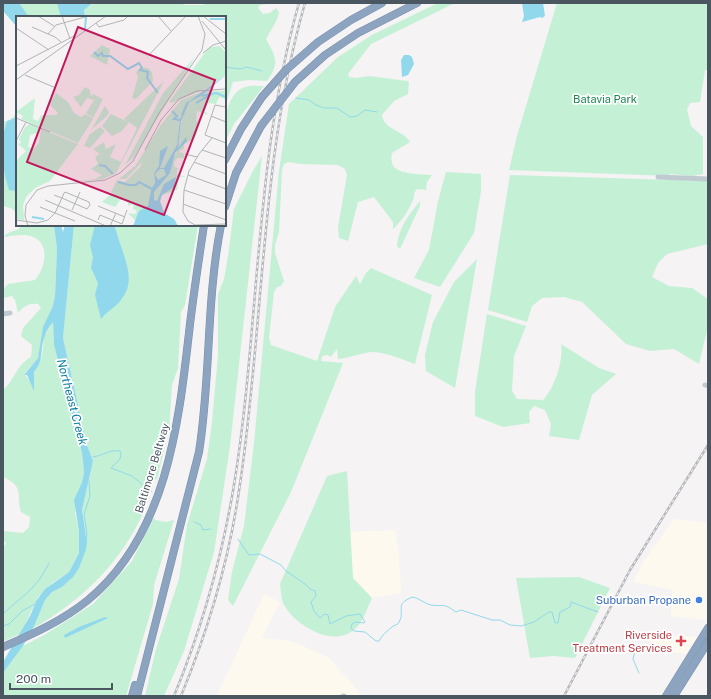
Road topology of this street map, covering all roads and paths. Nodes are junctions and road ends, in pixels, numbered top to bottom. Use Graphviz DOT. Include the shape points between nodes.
graph roads {
  1 [pos="382,3"];
  2 [pos="417,3"];
  3 [pos="226,158"];
  4 [pos="658,177"];
  5 [pos="708,179"];
  6 [pos="226,204"];
  7 [pos="204,226"];
  8 [pos="221,226"];
  9 [pos="10,313"];
  10 [pos="3,314"];
  11 [pos="173,554"];
  12 [pos="708,628"];
  13 [pos="708,642"];
  14 [pos="3,647"];
  15 [pos="132,696"];
  16 [pos="137,696"];
  17 [pos="666,696"];
  18 [pos="674,696"];
  1 -- 3 [label="highway, bridge" via="318,42 286,70 262,97"];
  2 -- 6 [label="highway, bridge" via="358,33 325,55 295,82 261,126 236,173"];
  4 -- 5 [label="street"];
  7 -- 14 [label="highway, Baltimore Beltway" via="179,412 152,510 132,551 105,584 71,613"];
  8 -- 11 [label="highway" via="214,280 203,432 193,483"];
  9 -- 10 [label="street"];
  11 -- 15 [label="highway"];
  11 -- 16 [label="highway"];
  12 -- 17 [label="highway"];
  13 -- 18 [label="highway"];
}
